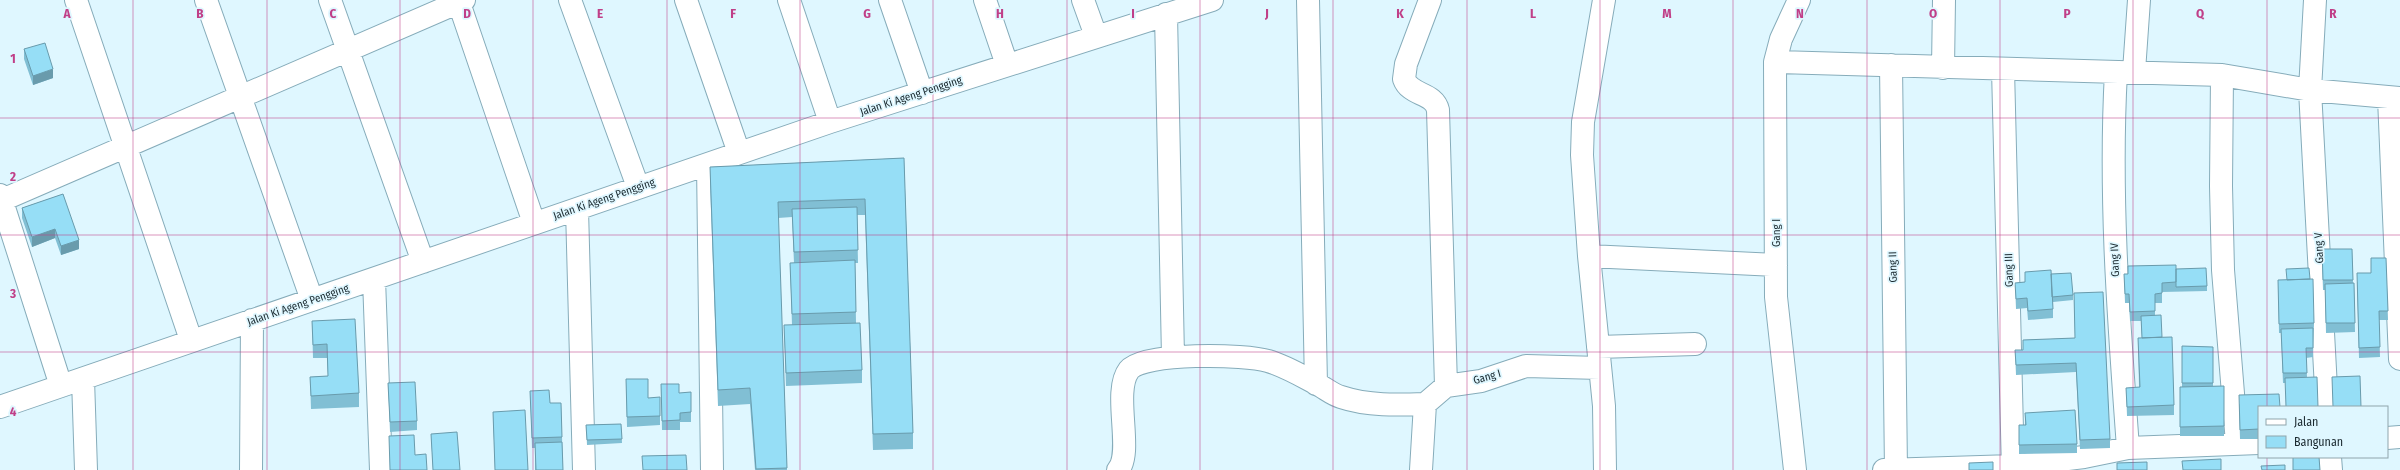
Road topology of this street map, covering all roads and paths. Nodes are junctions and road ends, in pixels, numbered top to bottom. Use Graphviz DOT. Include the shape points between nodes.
graph roads {
  1 [pos="76,0"];
  2 [pos="206,0"];
  3 [pos="330,0"];
  4 [pos="570,0"];
  5 [pos="686,0"];
  6 [pos="789,0"];
  7 [pos="890,0"];
  8 [pos="985,0"];
  9 [pos="1083,0"];
  10 [pos="1212,0"];
  11 [pos="1308,0"];
  12 [pos="1430,0"];
  13 [pos="1604,0"];
  14 [pos="1799,0"];
  15 [pos="1944,0"];
  16 [pos="2139,0"];
  17 [pos="2315,0"];
  18 [pos="461,1"];
  19 [pos="1166,14"];
  20 [pos="1096,36"];
  21 [pos="348,51"];
  22 [pos="1775,62"];
  23 [pos="1007,65"];
  24 [pos="1891,65"];
  25 [pos="1943,68"];
  26 [pos="2003,69"];
  27 [pos="2125,71"];
  28 [pos="2222,75"];
  29 [pos="2310,90"];
  30 [pos="922,92"];
  31 [pos="240,97"];
  32 [pos="2395,98"];
  33 [pos="830,122"];
  34 [pos="125,147"];
  35 [pos="739,153"];
  36 [pos="708,164"];
  37 [pos="638,187"];
  38 [pos="1,199"];
  39 [pos="577,209"];
  40 [pos="534,223"];
  41 [pos="1588,256"];
  42 [pos="423,262"];
  43 [pos="1776,265"];
  44 [pos="374,279"];
  45 [pos="312,300"];
  46 [pos="252,320"];
  47 [pos="191,340"];
  48 [pos="1695,344"];
  49 [pos="1173,357"];
  50 [pos="1599,358"];
  51 [pos="2400,359"];
  52 [pos="83,379"];
  53 [pos="1316,384"];
  54 [pos="61,386"];
  55 [pos="1446,386"];
  56 [pos="1425,404"];
  57 [pos="2327,406"];
  58 [pos="0,407"];
  59 [pos="2400,437"];
  60 [pos="2388,438"];
  61 [pos="2258,443"];
  62 [pos="2237,444"];
  63 [pos="2128,448"];
  64 [pos="2330,458"];
  65 [pos="2084,463"];
  66 [pos="2013,468"];
  67 [pos="86,470"];
  68 [pos="251,470"];
  69 [pos="381,470"];
  70 [pos="584,470"];
  71 [pos="712,470"];
  72 [pos="1118,470"];
  73 [pos="1421,470"];
  74 [pos="1605,470"];
  75 [pos="1795,470"];
  76 [pos="1884,470"];
  77 [pos="1896,470"];
  78 [pos="2330,470"];
  1 -- 34 [label="street"];
  2 -- 31 [label="street"];
  3 -- 21 [label="street"];
  4 -- 37 [label="street"];
  5 -- 35 [label="street"];
  6 -- 33 [label="street"];
  7 -- 30 [label="street"];
  8 -- 23 [label="street"];
  9 -- 20 [label="street"];
  10 -- 19 [label="street, Jalan Ki Ageng Pengging"];
  11 -- 53 [label="street"];
  12 -- 55 [label="street" via="1406,64 1404,79 1410,89 1432,98 1437,103 1438,110"];
  13 -- 41 [label="street" via="1583,122 1582,154"];
  14 -- 22 [label="street, Gang I" via="1781,39"];
  15 -- 25 [label="street"];
  16 -- 27 [label="street, Gang IV"];
  17 -- 29 [label="street, Gang V"];
  18 -- 21 [label="street"];
  18 -- 40 [label="street"];
  19 -- 20 [label="street, Jalan Ki Ageng Pengging"];
  19 -- 49 [label="street"];
  20 -- 23 [label="street, Jalan Ki Ageng Pengging"];
  21 -- 31 [label="street"];
  21 -- 42 [label="street"];
  22 -- 24 [label="street"];
  22 -- 43 [label="street, Gang I"];
  23 -- 30 [label="street, Jalan Ki Ageng Pengging"];
  24 -- 25 [label="street"];
  24 -- 77 [label="street, Gang II"];
  25 -- 26 [label="street"];
  26 -- 27 [label="street"];
  26 -- 66 [label="street, Gang III"];
  27 -- 28 [label="street"];
  27 -- 63 [label="street, Gang IV" via="2113,136 2114,265"];
  28 -- 29 [label="street"];
  28 -- 62 [label="street" via="2223,270"];
  29 -- 32 [label="street"];
  29 -- 57 [label="street, Gang V"];
  30 -- 33 [label="street, Jalan Ki Ageng Pengging"];
  31 -- 34 [label="street"];
  31 -- 45 [label="street"];
  32 -- 51 [label="street"];
  33 -- 35 [label="street, Jalan Ki Ageng Pengging"];
  34 -- 38 [label="street"];
  34 -- 47 [label="street"];
  35 -- 36 [label="street, Jalan Ki Ageng Pengging"];
  36 -- 37 [label="street, Jalan Ki Ageng Pengging"];
  36 -- 71 [label="street"];
  37 -- 39 [label="street, Jalan Ki Ageng Pengging"];
  38 -- 54 [label="street"];
  39 -- 40 [label="street, Jalan Ki Ageng Pengging"];
  39 -- 70 [label="street"];
  40 -- 42 [label="street, Jalan Ki Ageng Pengging"];
  41 -- 43 [label="street"];
  41 -- 50 [label="street"];
  42 -- 44 [label="street, Jalan Ki Ageng Pengging"];
  43 -- 75 [label="street, Gang I" via="1781,355 1791,419"];
  44 -- 45 [label="street, Jalan Ki Ageng Pengging"];
  44 -- 69 [label="street"];
  45 -- 46 [label="street, Jalan Ki Ageng Pengging"];
  46 -- 47 [label="street, Jalan Ki Ageng Pengging"];
  46 -- 68 [label="street"];
  47 -- 52 [label="street, Jalan Ki Ageng Pengging"];
  48 -- 50 [label="street, Gang I"];
  49 -- 53 [label="street" via="1219,356 1267,360"];
  49 -- 72 [label="street" via="1141,361 1128,371 1123,390 1123,459"];
  50 -- 55 [label="street, Gang I" via="1526,366 1481,380"];
  50 -- 74 [label="street" via="1604,406"];
  52 -- 54 [label="street, Jalan Ki Ageng Pengging"];
  52 -- 67 [label="street"];
  53 -- 56 [label="street" via="1340,397 1363,402 1387,405"];
  54 -- 58 [label="street, Jalan Ki Ageng Pengging"];
  55 -- 56 [label="street"];
  56 -- 73 [label="street"];
  59 -- 60 [label="street"];
  61 -- 62 [label="street"];
  62 -- 63 [label="street"];
  63 -- 65 [label="street"];
  64 -- 78 [label="street"];
  65 -- 66 [label="street"];
  66 -- 77 [label="street"];
  76 -- 77 [label="street"];
}
